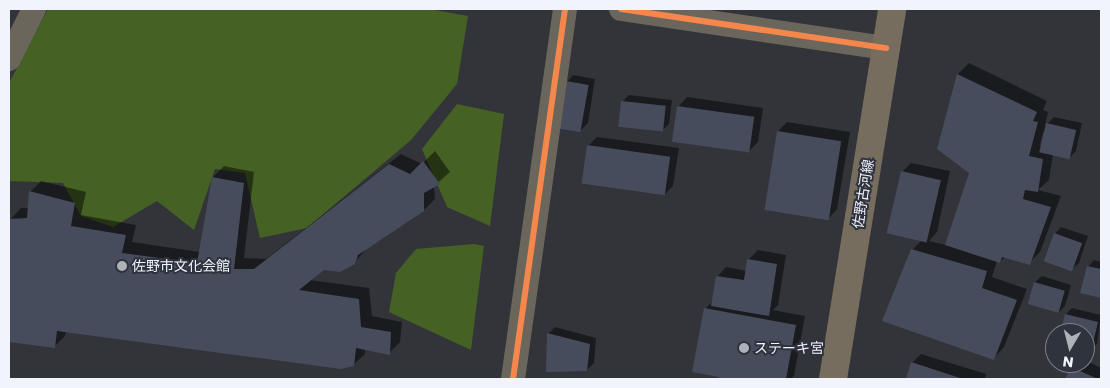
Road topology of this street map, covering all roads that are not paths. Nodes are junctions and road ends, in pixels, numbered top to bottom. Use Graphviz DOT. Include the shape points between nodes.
graph roads {
  1 [pos="34,9"];
  2 [pos="566,9"];
  3 [pos="622,9"];
  4 [pos="892,9"];
  5 [pos="886,48"];
  6 [pos="9,60"];
  7 [pos="513,379"];
  8 [pos="833,379"];
  1 -- 6 [label="street"];
  2 -- 7 [label="street"];
  3 -- 5 [label="street"];
  4 -- 5 [label="main road, 佐野古河線"];
  5 -- 8 [label="main road, 佐野古河線"];
}
